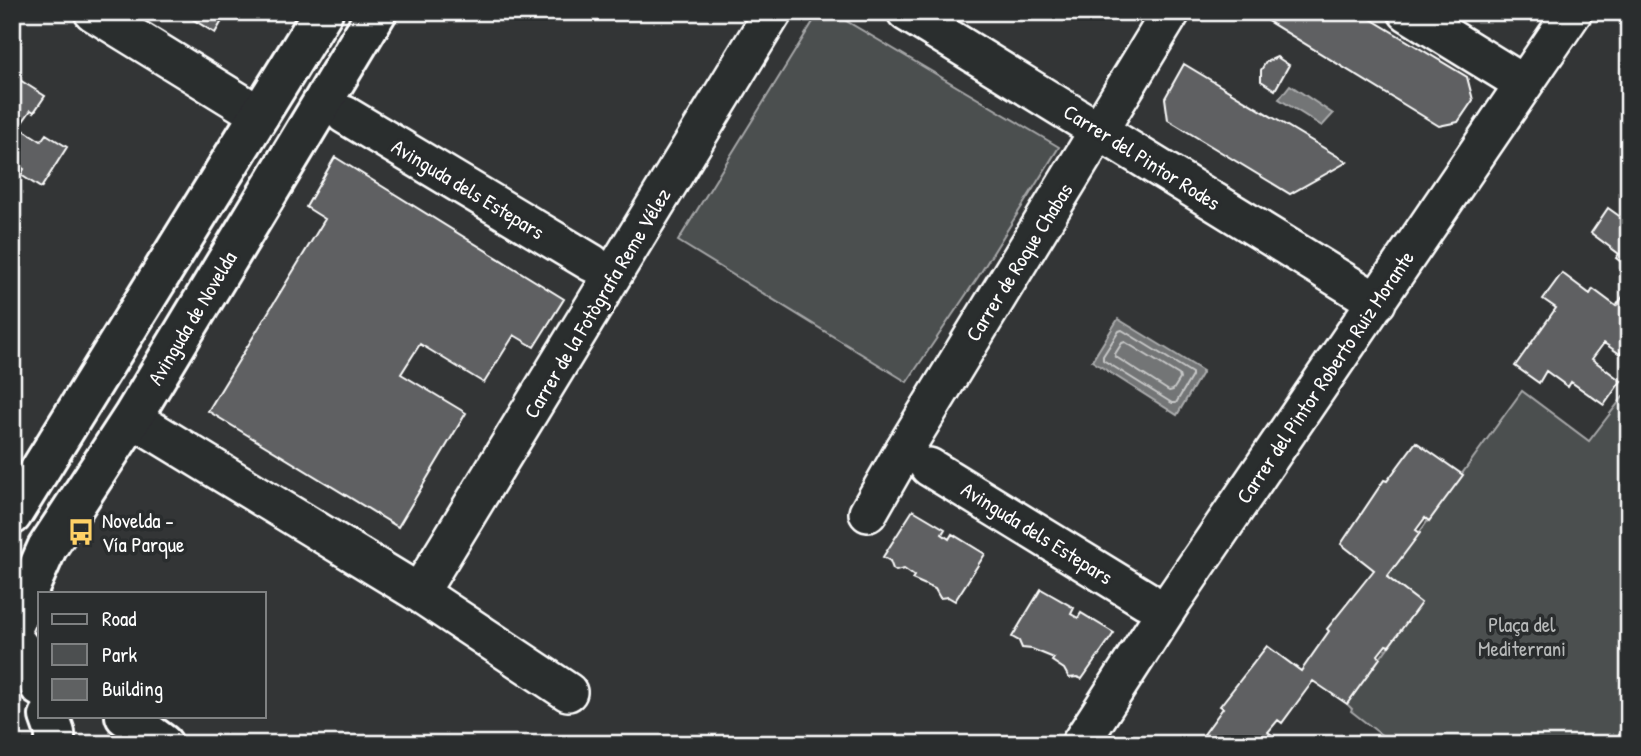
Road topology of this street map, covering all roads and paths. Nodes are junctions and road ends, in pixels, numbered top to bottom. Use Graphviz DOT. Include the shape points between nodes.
graph roads {
  1 [pos="93,12"];
  2 [pos="323,12"];
  3 [pos="377,12"];
  4 [pos="774,12"];
  5 [pos="906,12"];
  6 [pos="1171,12"];
  7 [pos="1407,12"];
  8 [pos="1573,12"];
  9 [pos="1524,83"];
  10 [pos="260,115"];
  11 [pos="345,115"];
  12 [pos="1099,129"];
  13 [pos="592,263"];
  14 [pos="1377,302"];
  15 [pos="132,418"];
  16 [pos="929,467"];
  17 [pos="868,513"];
  18 [pos="12,515"];
  19 [pos="419,593"];
  20 [pos="1146,600"];
  21 [pos="12,627"];
  22 [pos="568,692"];
  23 [pos="51,718"];
  24 [pos="128,718"];
  25 [pos="54,744"];
  26 [pos="163,744"];
  27 [pos="1080,744"];
  1 -- 10 [label="street"];
  2 -- 10 [label="main road"];
  3 -- 15 [label="main road, Avinguda de Novelda"];
  4 -- 19 [label="street, Carrer de la Fotògrafa Reme Vélez"];
  5 -- 12 [label="street, Carrer del Pintor Rodes"];
  6 -- 12 [label="street, Carrer de Roque Chabas"];
  7 -- 9 [label="street"];
  8 -- 9 [label="street, Carrer del Pintor Roberto Ruiz Morante"];
  9 -- 14 [label="street, Carrer del Pintor Roberto Ruiz Morante"];
  10 -- 18 [label="main road"];
  11 -- 13 [label="street, Avinguda dels Estepars"];
  12 -- 14 [label="street, Carrer del Pintor Rodes"];
  12 -- 17 [label="street, Carrer de Roque Chabas"];
  14 -- 27 [label="street, Carrer del Pintor Roberto Ruiz Morante"];
  15 -- 19 [label="street"];
  15 -- 21 [label="main road, Avinguda de Novelda" via="47,548"];
  16 -- 20 [label="street, Avinguda dels Estepars"];
  19 -- 22 [label="street"];
  23 -- 25 [label="main road"];
  24 -- 26 [label="main road"];
}
